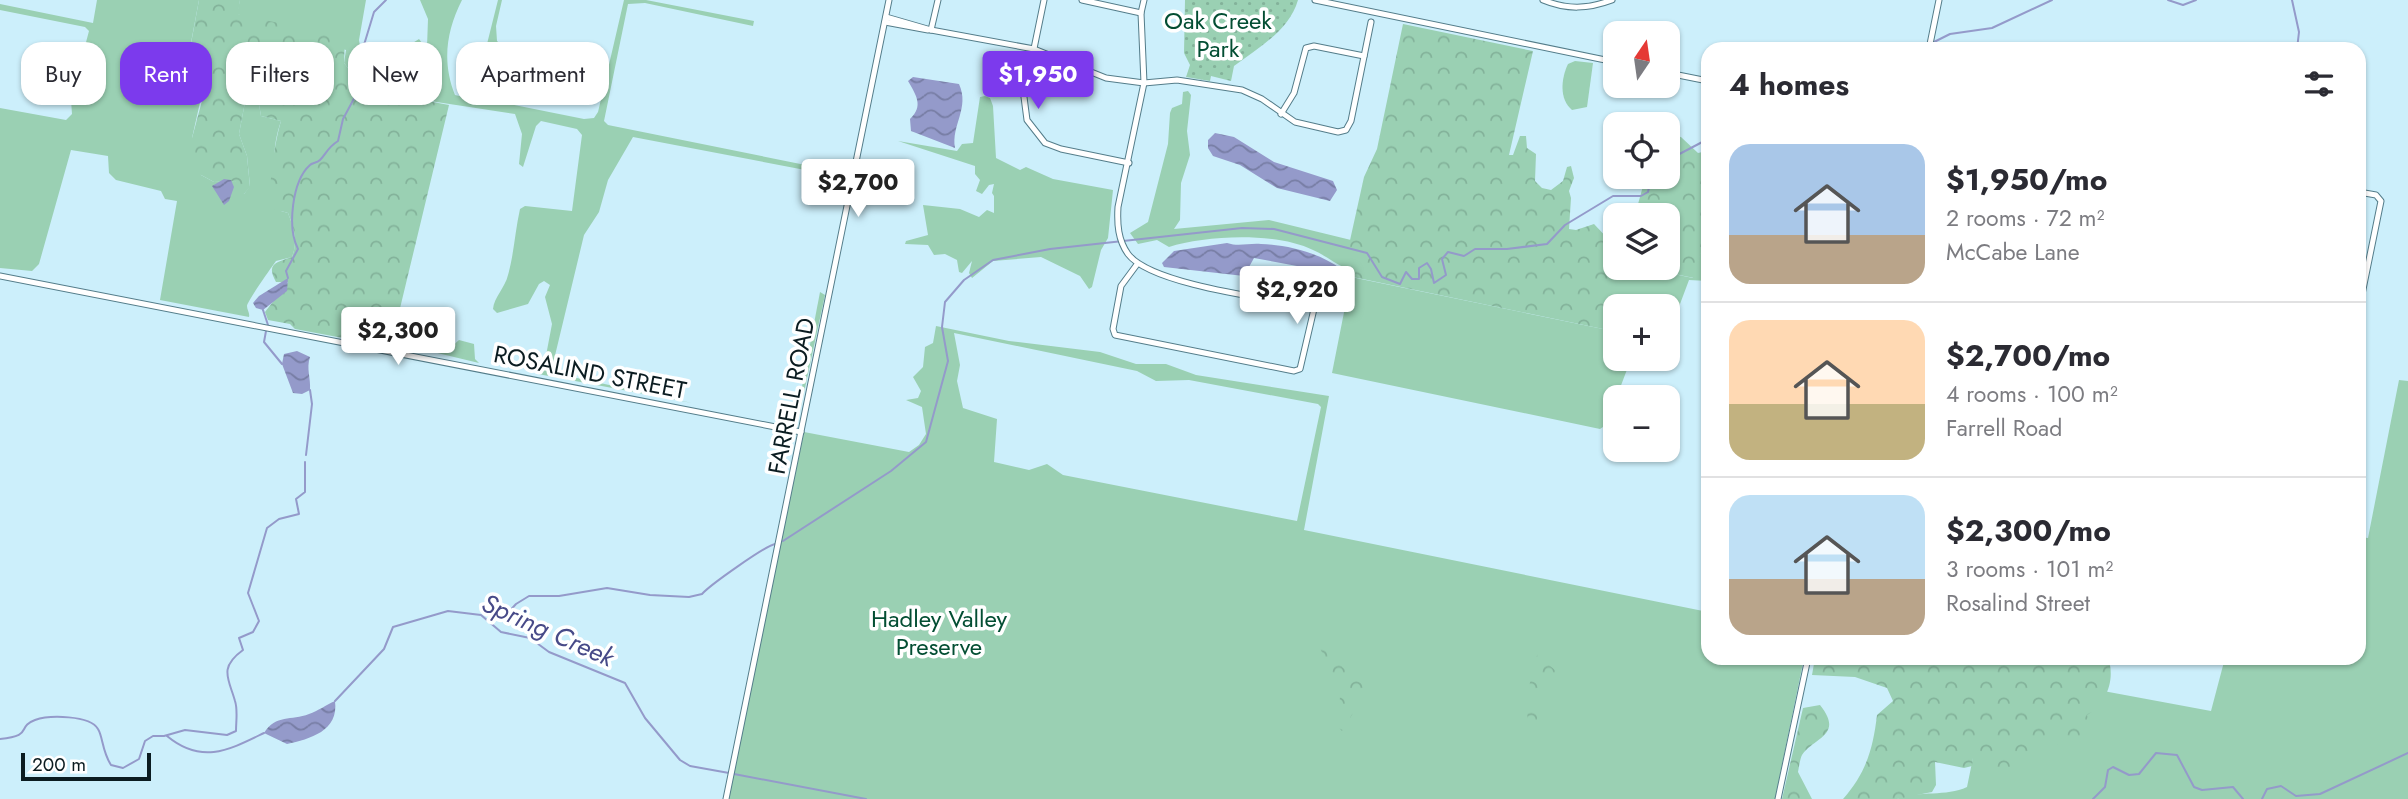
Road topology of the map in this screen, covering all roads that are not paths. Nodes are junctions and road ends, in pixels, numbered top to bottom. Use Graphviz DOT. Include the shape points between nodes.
graph roads {
  1 [pos="889,0"];
  2 [pos="937,0"];
  3 [pos="1044,0"];
  4 [pos="1082,0"];
  5 [pos="1144,0"];
  6 [pos="1315,0"];
  7 [pos="1543,0"];
  8 [pos="1612,0"];
  9 [pos="1939,0"];
  10 [pos="1365,10"];
  11 [pos="1141,13"];
  12 [pos="1381,13"];
  13 [pos="885,20"];
  14 [pos="1371,22"];
  15 [pos="931,30"];
  16 [pos="1930,42"];
  17 [pos="1034,49"];
  18 [pos="1364,56"];
  19 [pos="1603,59"];
  20 [pos="1680,75"];
  21 [pos="1701,80"];
  22 [pos="1144,83"];
  23 [pos="1281,114"];
  24 [pos="1129,163"];
  25 [pos="2366,193"];
  26 [pos="1138,263"];
  27 [pos="2366,264"];
  28 [pos="0,276"];
  29 [pos="801,432"];
  30 [pos="1807,665"];
  31 [pos="726,799"];
  32 [pos="1778,799"];
  1 -- 13 [label="street, FARRELL ROAD"];
  2 -- 15 [label="street"];
  3 -- 17 [label="street"];
  4 -- 11 [label="street"];
  5 -- 11 [label="street"];
  6 -- 10 [label="street"];
  7 -- 8 [label="street" via="1572,8"];
  9 -- 16 [label="street"];
  10 -- 12 [label="street"];
  10 -- 14 [label="street"];
  11 -- 22 [label="street"];
  12 -- 14 [label="street"];
  12 -- 19 [label="street"];
  13 -- 15 [label="street"];
  13 -- 29 [label="street, FARRELL ROAD"];
  14 -- 18 [label="street"];
  15 -- 17 [label="street"];
  17 -- 22 [label="street" via="1089,73"];
  17 -- 24 [label="street" via="1024,110 1033,132 1061,149"];
  18 -- 23 [label="street" via="1306,48 1294,93"];
  18 -- 23 [label="street" via="1346,130 1303,124"];
  20 -- 21 [label="street"];
  22 -- 23 [label="street" via="1177,80 1242,90"];
  22 -- 24 [label="street"];
  24 -- 26 [label="street" via="1118,208 1122,241"];
  25 -- 27 [label="street" via="2380,198"];
  26 -- 26 [label="street" via="1160,276 1314,309 1300,369 1115,335 1119,291"];
  28 -- 29 [label="street, ROSALIND STREET"];
  29 -- 31 [label="street, FARRELL ROAD"];
  30 -- 32 [label="street"];
}
